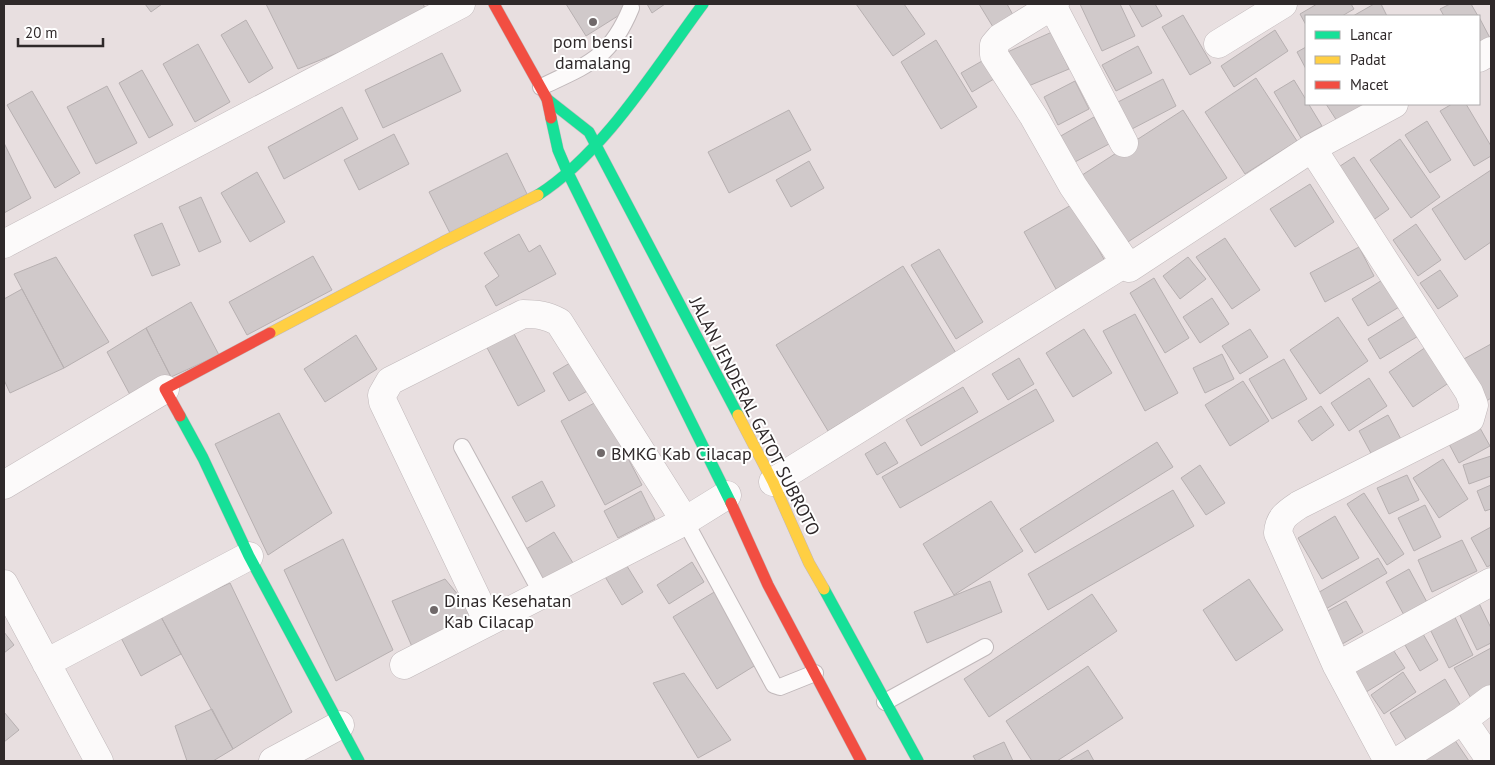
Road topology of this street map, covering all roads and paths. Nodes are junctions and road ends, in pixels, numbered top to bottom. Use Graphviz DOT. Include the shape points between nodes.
graph roads {
  1 [pos="461,4"];
  2 [pos="494,4"];
  3 [pos="703,4"];
  4 [pos="1283,4"];
  5 [pos="1053,5"];
  6 [pos="630,8"];
  7 [pos="1218,44"];
  8 [pos="1491,51"];
  9 [pos="1480,57"];
  10 [pos="544,93"];
  11 [pos="1392,105"];
  12 [pos="1124,143"];
  13 [pos="597,146"];
  14 [pos="1312,148"];
  15 [pos="567,171"];
  16 [pos="4,244"];
  17 [pos="1125,263"];
  18 [pos="165,389"];
  19 [pos="462,447"];
  20 [pos="773,482"];
  21 [pos="4,485"];
  22 [pos="727,496"];
  23 [pos="685,521"];
  24 [pos="249,556"];
  25 [pos="1491,582"];
  26 [pos="4,584"];
  27 [pos="542,594"];
  28 [pos="488,622"];
  29 [pos="985,647"];
  30 [pos="46,663"];
  31 [pos="404,665"];
  32 [pos="1336,666"];
  33 [pos="815,673"];
  34 [pos="1491,699"];
  35 [pos="885,702"];
  36 [pos="1462,720"];
  37 [pos="340,725"];
  38 [pos="100,761"];
  39 [pos="273,761"];
  40 [pos="359,761"];
  41 [pos="861,761"];
  42 [pos="918,761"];
  43 [pos="1388,761"];
  44 [pos="1398,761"];
  45 [pos="1491,761"];
  1 -- 16 [label="street"];
  2 -- 10 [label="main road, JALAN JENDERAL GATOT SUBROTO"];
  3 -- 13 [label="main road"];
  4 -- 7 [label="street"];
  5 -- 12 [label="street"];
  5 -- 17 [label="street" via="1000,38 994,46 994,55 1073,186"];
  6 -- 10 [label="lane" via="616,40 592,62"];
  8 -- 9 [label="street"];
  10 -- 13 [label="main road, JALAN JENDERAL GATOT SUBROTO" via="589,132"];
  10 -- 15 [label="main road, JALAN JENDERAL GATOT SUBROTO" via="558,150"];
  11 -- 14 [label="street"];
  13 -- 15 [label="main road"];
  13 -- 20 [label="main road, JALAN JENDERAL GATOT SUBROTO"];
  14 -- 17 [label="street" via="1132,267"];
  14 -- 32 [label="street" via="1470,392 1474,405 1470,419 1299,505 1285,514 1278,524 1278,533"];
  15 -- 18 [label="main road" via="552,186 527,202 443,242"];
  15 -- 22 [label="main road, JALAN JENDERAL GATOT SUBROTO"];
  17 -- 20 [label="street"];
  18 -- 21 [label="street"];
  18 -- 24 [label="main road" via="203,458"];
  19 -- 27 [label="lane"];
  20 -- 35 [label="main road, JALAN JENDERAL GATOT SUBROTO" via="809,563"];
  22 -- 23 [label="street"];
  22 -- 33 [label="main road, JALAN JENDERAL GATOT SUBROTO" via="768,585"];
  23 -- 27 [label="street"];
  23 -- 28 [label="street" via="559,322 550,317 523,314 390,381 382,395 383,402"];
  23 -- 33 [label="lane" via="774,685 780,687"];
  24 -- 30 [label="street"];
  24 -- 37 [label="main road"];
  25 -- 32 [label="street"];
  26 -- 30 [label="street"];
  27 -- 28 [label="street"];
  28 -- 31 [label="street"];
  29 -- 35 [label="lane"];
  30 -- 38 [label="street"];
  32 -- 43 [label="street"];
  33 -- 41 [label="main road, JALAN JENDERAL GATOT SUBROTO"];
  34 -- 36 [label="street"];
  35 -- 42 [label="main road, JALAN JENDERAL GATOT SUBROTO"];
  36 -- 44 [label="street"];
  36 -- 45 [label="street"];
  37 -- 39 [label="street"];
  37 -- 40 [label="main road"];
}
